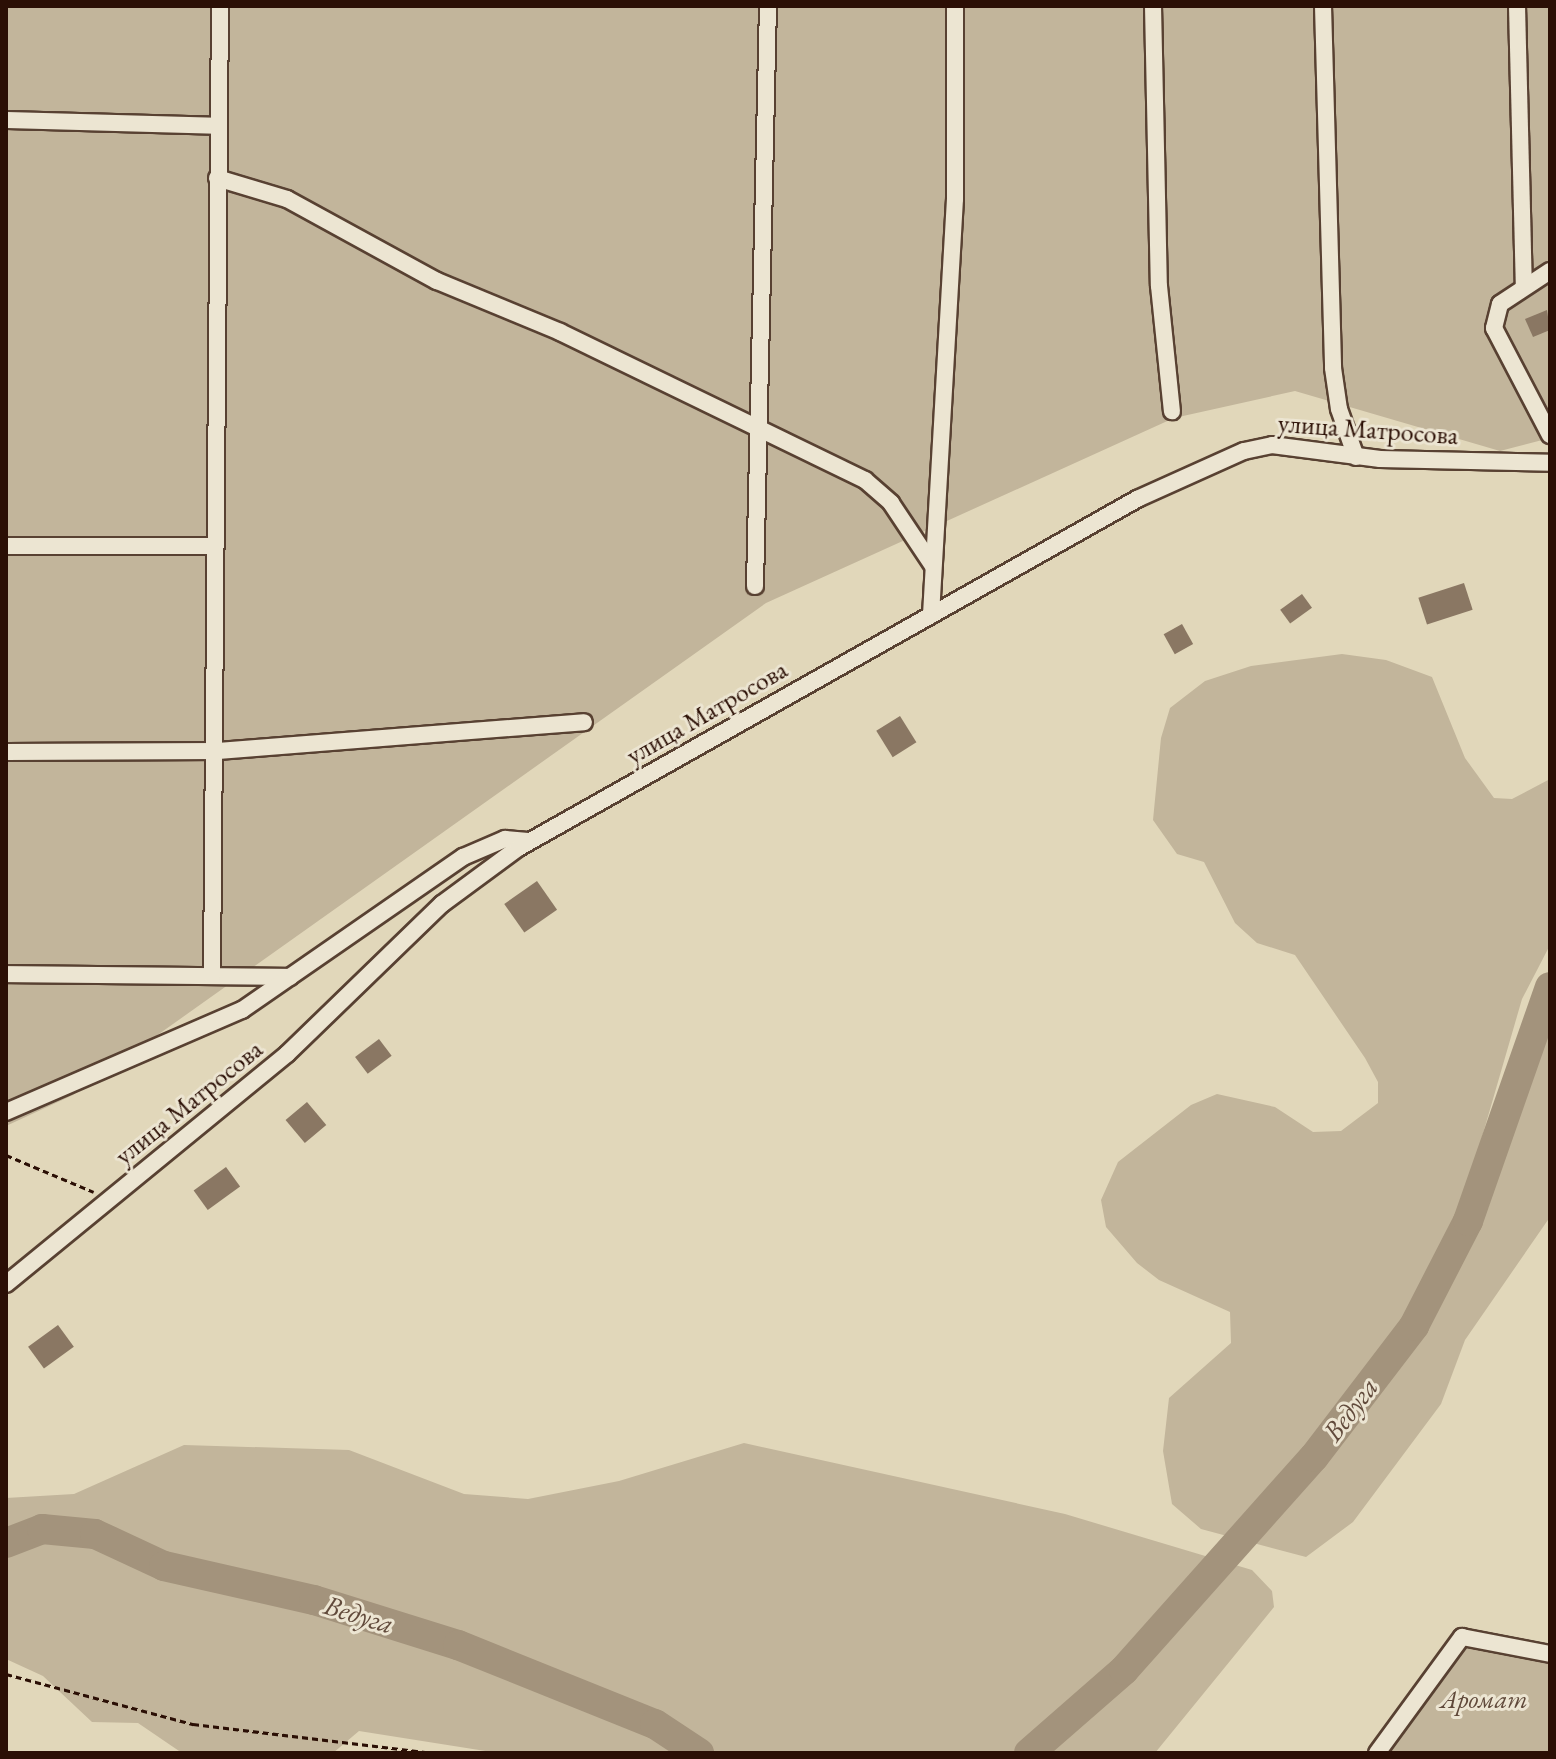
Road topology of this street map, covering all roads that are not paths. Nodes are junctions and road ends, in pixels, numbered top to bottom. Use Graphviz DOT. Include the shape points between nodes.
graph roads {
  1 [pos="220,6"];
  2 [pos="768,6"];
  3 [pos="955,6"];
  4 [pos="1153,6"];
  5 [pos="1323,6"];
  6 [pos="1517,6"];
  7 [pos="6,120"];
  8 [pos="217,126"];
  9 [pos="217,178"];
  10 [pos="1550,271"];
  11 [pos="1524,286"];
  12 [pos="1172,411"];
  13 [pos="758,430"];
  14 [pos="1550,435"];
  15 [pos="1356,457"];
  16 [pos="1550,463"];
  17 [pos="6,546"];
  18 [pos="214,546"];
  19 [pos="933,566"];
  20 [pos="755,586"];
  21 [pos="931,615"];
  22 [pos="584,722"];
  23 [pos="212,751"];
  24 [pos="6,752"];
  25 [pos="528,841"];
  26 [pos="6,974"];
  27 [pos="212,976"];
  28 [pos="290,977"];
  29 [pos="6,1112"];
  30 [pos="6,1284"];
  31 [pos="1550,1654"];
  32 [pos="1377,1753"];
  1 -- 8 [label="street"];
  2 -- 13 [label="street"];
  3 -- 19 [label="street" via="955,199"];
  4 -- 12 [label="street" via="1159,286"];
  5 -- 15 [label="street" via="1333,368 1339,409"];
  6 -- 11 [label="street"];
  7 -- 8 [label="street"];
  8 -- 9 [label="street"];
  9 -- 13 [label="street" via="287,199 437,281 560,332"];
  9 -- 18 [label="street"];
  10 -- 11 [label="street"];
  11 -- 14 [label="street" via="1500,304 1494,328"];
  13 -- 19 [label="street" via="865,480 909,525"];
  13 -- 20 [label="street"];
  15 -- 16 [label="street, улица Матросова"];
  15 -- 21 [label="street, улица Матросова" via="1272,445 1244,451 1137,499"];
  17 -- 18 [label="street"];
  18 -- 23 [label="street"];
  19 -- 21 [label="street"];
  21 -- 25 [label="street, улица Матросова"];
  22 -- 23 [label="street"];
  23 -- 24 [label="street"];
  23 -- 27 [label="street"];
  25 -- 28 [label="street" via="505,839 463,857"];
  25 -- 30 [label="street, улица Матросова" via="442,904 287,1054"];
  26 -- 27 [label="street"];
  27 -- 28 [label="street"];
  28 -- 29 [label="street" via="242,1010"];
  31 -- 32 [label="street" via="1462,1637"];
}
